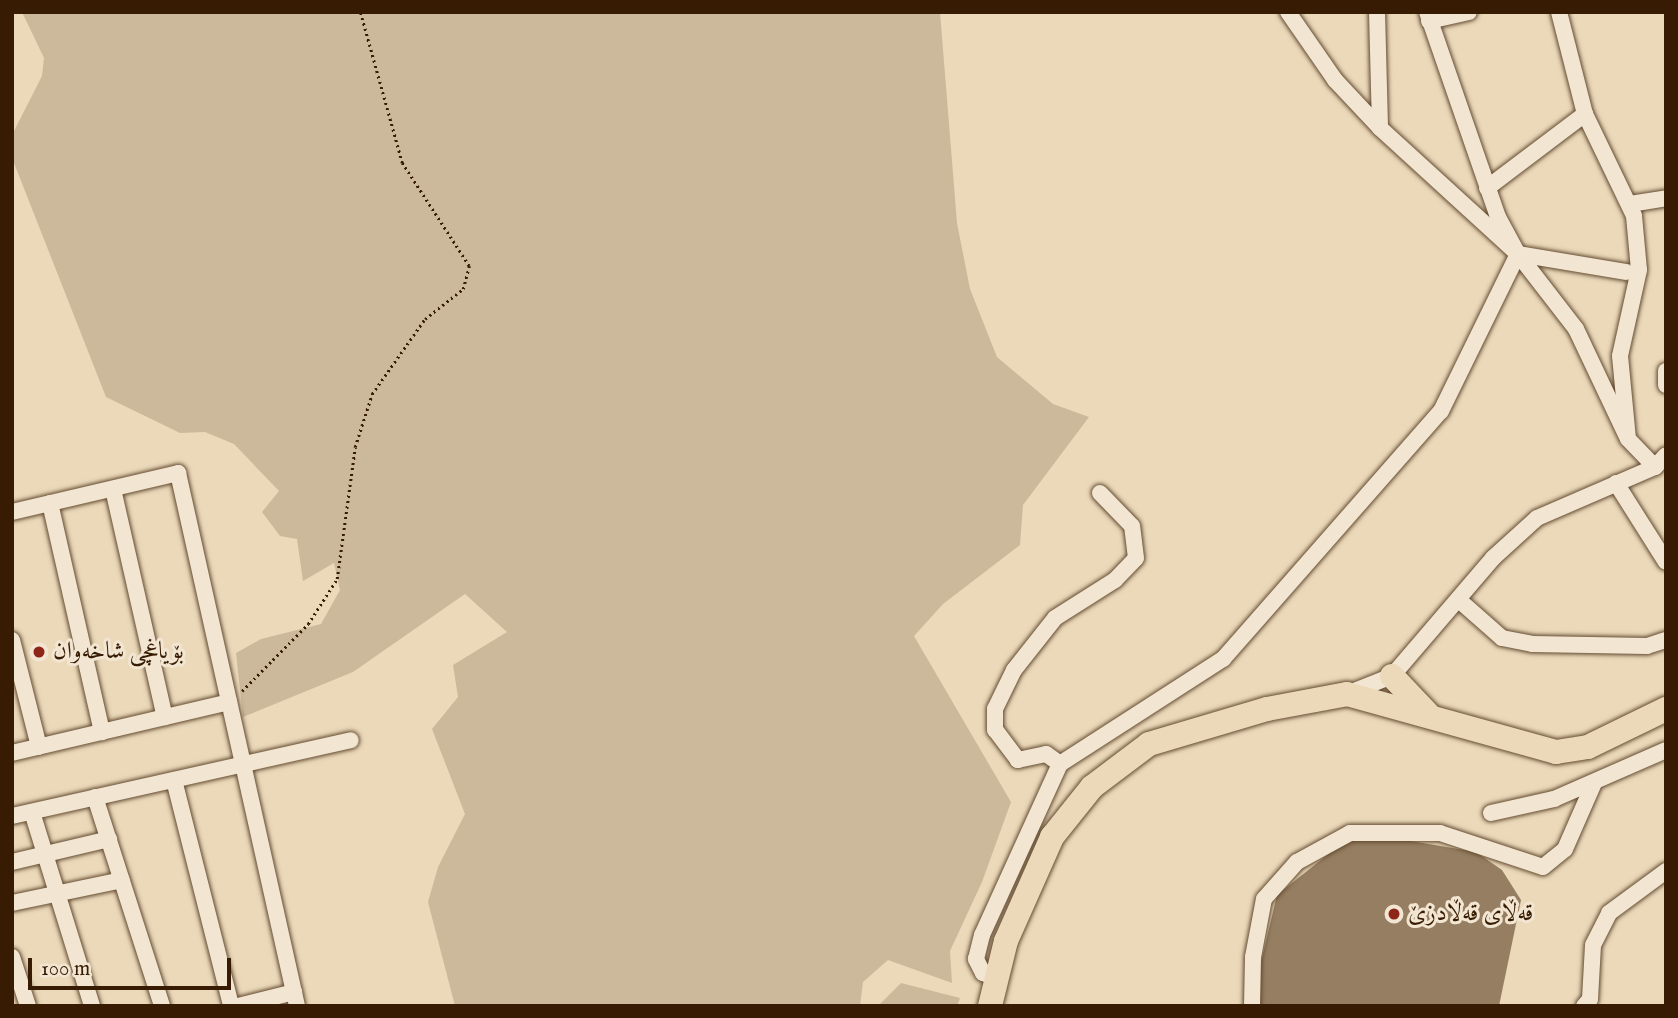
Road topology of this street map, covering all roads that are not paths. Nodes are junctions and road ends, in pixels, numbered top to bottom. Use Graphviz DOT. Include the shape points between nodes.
graph roads {
  1 [pos="1288,12"];
  2 [pos="1377,12"];
  3 [pos="1469,12"];
  4 [pos="1559,12"];
  5 [pos="1428,17"];
  6 [pos="1585,114"];
  7 [pos="1380,128"];
  8 [pos="1487,188"];
  9 [pos="1666,198"];
  10 [pos="1630,204"];
  11 [pos="1518,254"];
  12 [pos="1627,272"];
  13 [pos="1666,372"];
  14 [pos="1666,385"];
  15 [pos="1628,439"];
  16 [pos="1660,461"];
  17 [pos="1616,483"];
  18 [pos="113,489"];
  19 [pos="1100,493"];
  20 [pos="50,503"];
  21 [pos="12,512"];
  22 [pos="1666,562"];
  23 [pos="1460,601"];
  24 [pos="12,640"];
  25 [pos="1666,640"];
  26 [pos="1392,676"];
  27 [pos="1347,694"];
  28 [pos="229,702"];
  29 [pos="1666,709"];
  30 [pos="165,717"];
  31 [pos="1435,720"];
  32 [pos="102,732"];
  33 [pos="351,740"];
  34 [pos="39,747"];
  35 [pos="1666,750"];
  36 [pos="12,754"];
  37 [pos="1060,764"];
  38 [pos="242,765"];
  39 [pos="174,780"];
  40 [pos="1594,783"];
  41 [pos="95,797"];
  42 [pos="32,812"];
  43 [pos="1491,813"];
  44 [pos="12,816"];
  45 [pos="109,839"];
  46 [pos="45,854"];
  47 [pos="12,862"];
  48 [pos="1666,871"];
  49 [pos="122,880"];
  50 [pos="57,893"];
  51 [pos="12,904"];
  52 [pos="12,957"];
  53 [pos="997,978"];
  54 [pos="295,999"];
  55 [pos="28,1006"];
  56 [pos="92,1006"];
  57 [pos="162,1006"];
  58 [pos="231,1006"];
  59 [pos="238,1006"];
  60 [pos="990,1006"];
  61 [pos="1252,1006"];
  62 [pos="1584,1006"];
  1 -- 7 [label="street" via="1335,80"];
  2 -- 7 [label="street"];
  3 -- 5 [label="street"];
  4 -- 6 [label="street"];
  5 -- 8 [label="street"];
  6 -- 8 [label="street"];
  6 -- 10 [label="street"];
  7 -- 11 [label="street"];
  8 -- 11 [label="street"];
  9 -- 10 [label="street"];
  10 -- 15 [label="street" via="1639,254 1620,356"];
  11 -- 12 [label="street"];
  11 -- 15 [label="street" via="1576,329"];
  11 -- 37 [label="street" via="1441,411 1223,659"];
  13 -- 14 [label="street"];
  15 -- 16 [label="street"];
  16 -- 17 [label="street"];
  17 -- 22 [label="street"];
  17 -- 23 [label="street" via="1536,519 1493,558"];
  18 -- 20 [label="street"];
  18 -- 28 [label="street" via="178,473"];
  18 -- 30 [label="street"];
  19 -- 37 [label="street" via="1132,526 1136,558 1115,580 1055,618 1014,670 995,709 995,730 1014,755 1046,754"];
  20 -- 21 [label="street"];
  20 -- 32 [label="street"];
  23 -- 25 [label="street" via="1502,638 1532,644 1647,646"];
  23 -- 26 [label="street"];
  24 -- 34 [label="street"];
  26 -- 27 [label="street"];
  26 -- 31 [label="main road"];
  27 -- 31 [label="main road"];
  27 -- 53 [label="main road" via="1267,709 1149,744 1117,765 1068,812 1052,837 1006,941"];
  28 -- 30 [label="street"];
  28 -- 38 [label="street"];
  29 -- 31 [label="main road" via="1588,747 1566,751 1534,748"];
  30 -- 32 [label="street"];
  32 -- 34 [label="street"];
  33 -- 38 [label="street"];
  34 -- 36 [label="street"];
  35 -- 40 [label="street"];
  37 -- 53 [label="street" via="982,935 976,959 983,973"];
  38 -- 39 [label="street"];
  38 -- 54 [label="street"];
  39 -- 41 [label="street"];
  39 -- 58 [label="street"];
  40 -- 43 [label="street" via="1554,799"];
  40 -- 61 [label="street" via="1565,849 1543,867 1440,833 1350,833 1297,862 1264,899 1253,957"];
  41 -- 42 [label="street"];
  41 -- 45 [label="street"];
  42 -- 44 [label="street"];
  42 -- 46 [label="street"];
  45 -- 46 [label="street"];
  45 -- 49 [label="street"];
  46 -- 47 [label="street"];
  46 -- 50 [label="street"];
  48 -- 62 [label="street" via="1609,912 1593,945 1590,999"];
  49 -- 50 [label="street"];
  49 -- 57 [label="street"];
  50 -- 51 [label="street"];
  50 -- 56 [label="street"];
  52 -- 55 [label="street"];
  53 -- 60 [label="main road"];
  54 -- 59 [label="street"];
}
